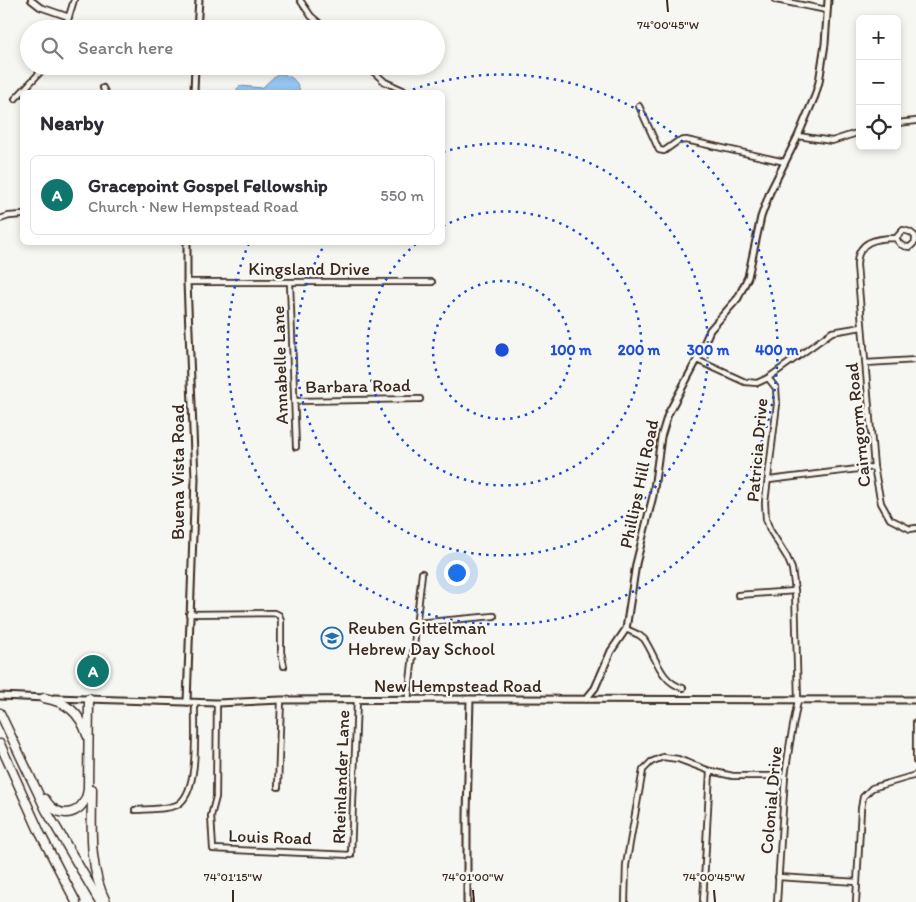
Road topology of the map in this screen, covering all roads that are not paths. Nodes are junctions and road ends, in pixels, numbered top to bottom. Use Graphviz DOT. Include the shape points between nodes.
graph roads {
  1 [pos="32,0"];
  2 [pos="74,0"];
  3 [pos="199,0"];
  4 [pos="300,0"];
  5 [pos="776,0"];
  6 [pos="828,0"];
  7 [pos="827,10"];
  8 [pos="69,16"];
  9 [pos="68,20"];
  10 [pos="198,20"];
  11 [pos="316,20"];
  12 [pos="38,75"];
  13 [pos="195,75"];
  14 [pos="377,75"];
  15 [pos="23,90"];
  16 [pos="194,90"];
  17 [pos="403,90"];
  18 [pos="20,94"];
  19 [pos="15,99"];
  20 [pos="639,106"];
  21 [pos="916,121"];
  22 [pos="901,123"];
  23 [pos="856,133"];
  24 [pos="798,136"];
  25 [pos="786,162"];
  26 [pos="20,214"];
  27 [pos="0,219"];
  28 [pos="896,238"];
  29 [pos="187,245"];
  30 [pos="187,282"];
  31 [pos="432,282"];
  32 [pos="290,283"];
  33 [pos="862,327"];
  34 [pos="697,360"];
  35 [pos="916,360"];
  36 [pos="866,363"];
  37 [pos="768,378"];
  38 [pos="420,399"];
  39 [pos="296,401"];
  40 [pos="296,446"];
  41 [pos="874,467"];
  42 [pos="769,480"];
  43 [pos="916,528"];
  44 [pos="422,573"];
  45 [pos="795,591"];
  46 [pos="738,596"];
  47 [pos="189,614"];
  48 [pos="494,616"];
  49 [pos="417,623"];
  50 [pos="626,629"];
  51 [pos="284,666"];
  52 [pos="683,688"];
  53 [pos="0,696"];
  54 [pos="44,698"];
  55 [pos="91,699"];
  56 [pos="470,699"];
  57 [pos="586,699"];
  58 [pos="281,700"];
  59 [pos="357,700"];
  60 [pos="408,700"];
  61 [pos="798,700"];
  62 [pos="916,700"];
  63 [pos="187,702"];
  64 [pos="195,702"];
  65 [pos="216,703"];
  66 [pos="0,713"];
  67 [pos="916,722"];
  68 [pos="88,740"];
  69 [pos="0,744"];
  70 [pos="16,749"];
  71 [pos="916,760"];
  72 [pos="710,771"];
  73 [pos="916,775"];
  74 [pos="785,776"];
  75 [pos="278,787"];
  76 [pos="135,810"];
  77 [pos="351,854"];
  78 [pos="778,877"];
  79 [pos="856,882"];
  80 [pos="76,902"];
  81 [pos="100,902"];
  82 [pos="106,902"];
  83 [pos="467,902"];
  84 [pos="626,902"];
  85 [pos="703,902"];
  86 [pos="777,902"];
  87 [pos="856,902"];
  1 -- 8 [label="street" via="40,7"];
  2 -- 8 [label="street"];
  3 -- 10 [label="street"];
  4 -- 11 [label="street"];
  5 -- 7 [label="street"];
  6 -- 7 [label="street, Phillips Hill Road"];
  7 -- 24 [label="street, Phillips Hill Road" via="820,82"];
  8 -- 9 [label="street"];
  12 -- 15 [label="street"];
  13 -- 16 [label="street"];
  14 -- 17 [label="street"];
  18 -- 19 [label="street"];
  20 -- 25 [label="street" via="659,150 664,151 678,141 686,140"];
  21 -- 22 [label="street"];
  23 -- 24 [label="street" via="832,141"];
  24 -- 25 [label="street, Phillips Hill Road"];
  25 -- 34 [label="street, Phillips Hill Road" via="761,217 748,277 738,298 710,330"];
  26 -- 27 [label="street"];
  28 -- 28 [label="street" via="904,230 915,236 915,242 910,247 904,246 898,244"];
  28 -- 33 [label="street, Cairngorm Road" via="870,242 857,256"];
  29 -- 30 [label="street, Buena Vista Road"];
  30 -- 32 [label="street, Kingsland Drive"];
  30 -- 47 [label="street, Buena Vista Road" via="195,479"];
  31 -- 32 [label="street, Kingsland Drive"];
  32 -- 39 [label="street, Annabelle Lane"];
  33 -- 36 [label="street, Cairngorm Road"];
  33 -- 37 [label="street" via="832,332"];
  34 -- 37 [label="street" via="745,382 758,383"];
  34 -- 50 [label="street, Phillips Hill Road" via="668,414 636,564"];
  35 -- 36 [label="street"];
  36 -- 41 [label="street, Cairngorm Road"];
  37 -- 42 [label="street, Patricia Drive" via="776,388 777,404"];
  38 -- 39 [label="street, Barbara Road"];
  39 -- 40 [label="street, Annabelle Lane"];
  41 -- 42 [label="street"];
  41 -- 43 [label="street, Cairngorm Road" via="881,503 890,519 910,529"];
  42 -- 45 [label="street, Patricia Drive" via="766,519 792,569"];
  44 -- 49 [label="street"];
  45 -- 46 [label="street"];
  45 -- 61 [label="street, Patricia Drive"];
  47 -- 51 [label="street" via="279,615"];
  47 -- 63 [label="street, Buena Vista Road"];
  48 -- 49 [label="street"];
  49 -- 60 [label="street"];
  50 -- 52 [label="street" via="644,639 665,677"];
  50 -- 57 [label="street, Phillips Hill Road"];
  53 -- 54 [label="street, New Hempstead Road"];
  54 -- 55 [label="street, New Hempstead Road"];
  54 -- 68 [label="highway" via="61,702 72,710 82,723"];
  55 -- 63 [label="street, New Hempstead Road"];
  55 -- 68 [label="highway"];
  55 -- 82 [label="highway" via="92,844 95,872"];
  56 -- 57 [label="street, New Hempstead Road"];
  56 -- 60 [label="street, New Hempstead Road"];
  56 -- 83 [label="street"];
  57 -- 61 [label="street, New Hempstead Road"];
  58 -- 59 [label="street, New Hempstead Road"];
  58 -- 65 [label="street, New Hempstead Road"];
  58 -- 75 [label="street"];
  59 -- 60 [label="street, New Hempstead Road"];
  59 -- 77 [label="street, Rheinlander Lane"];
  61 -- 62 [label="street, New Hempstead Road"];
  61 -- 74 [label="street, Colonial Drive"];
  63 -- 64 [label="street, New Hempstead Road"];
  64 -- 65 [label="street, New Hempstead Road"];
  64 -- 76 [label="street" via="191,786 181,803 172,807"];
  65 -- 77 [label="street, Louis Road" via="216,797 210,816 214,849"];
  66 -- 70 [label="highway"];
  67 -- 71 [label="street"];
  68 -- 70 [label="highway" via="86,799 78,809 67,813 56,811 48,804"];
  69 -- 80 [label="highway"];
  70 -- 81 [label="highway"];
  72 -- 74 [label="street" via="733,776"];
  72 -- 84 [label="street" via="663,757 643,770 626,865"];
  72 -- 85 [label="street"];
  73 -- 79 [label="street" via="872,788 863,797"];
  74 -- 78 [label="street, Colonial Drive"];
  78 -- 79 [label="street"];
  78 -- 86 [label="street, Colonial Drive"];
  79 -- 87 [label="street"];
}
